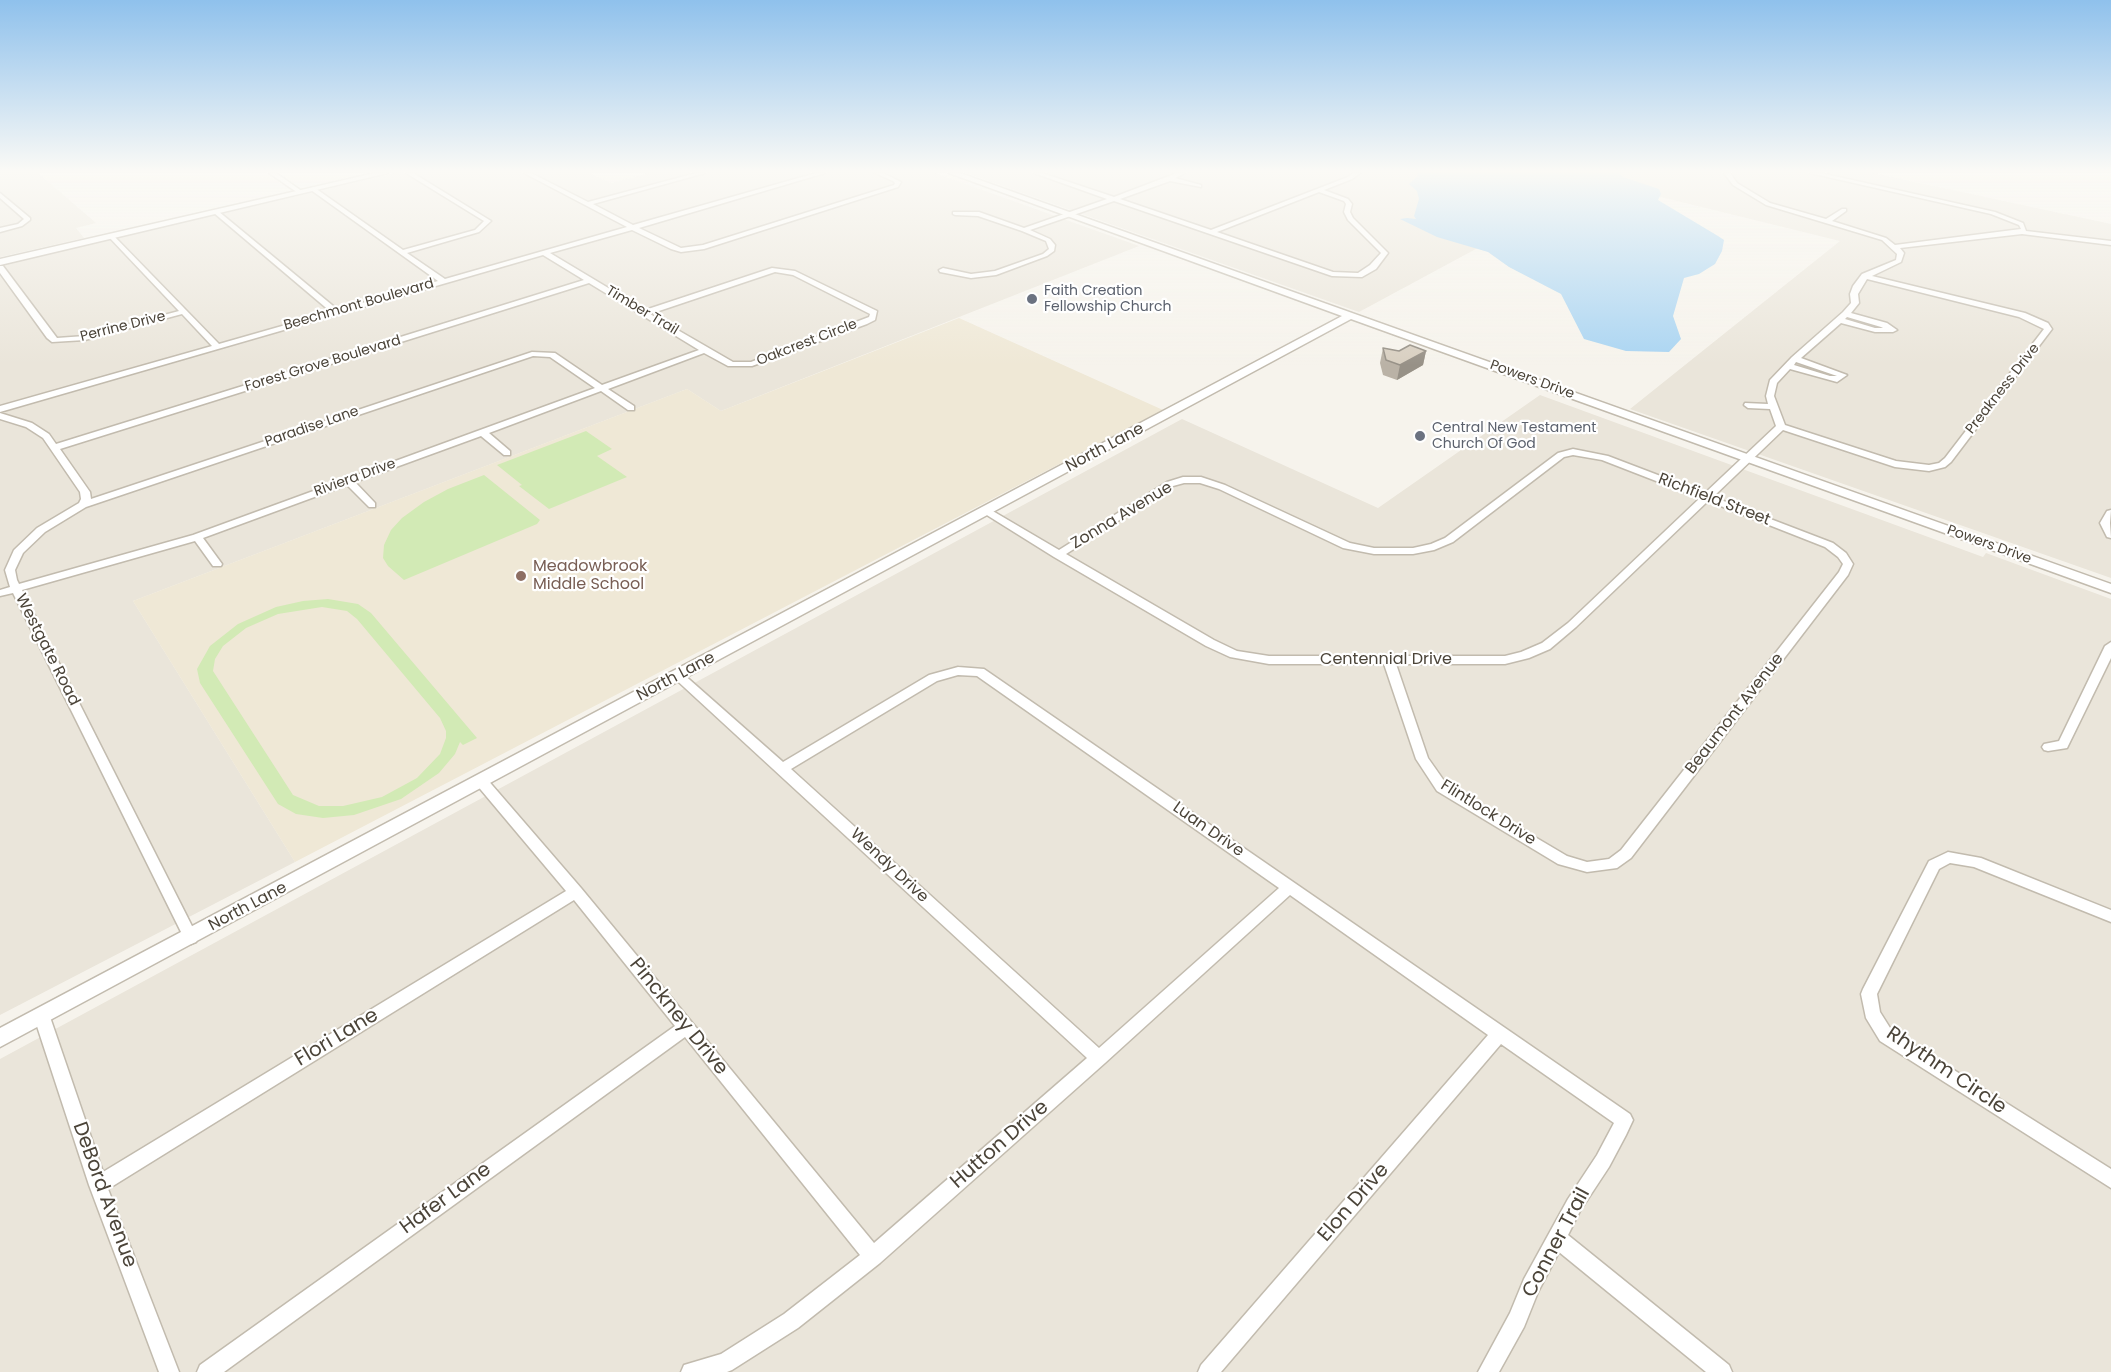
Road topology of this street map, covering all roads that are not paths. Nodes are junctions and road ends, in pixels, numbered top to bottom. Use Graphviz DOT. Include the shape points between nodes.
graph roads {
  1 [pos="107,237"];
  2 [pos="112,237"];
  3 [pos="246,237"];
  4 [pos="381,237"];
  5 [pos="455,237"];
  6 [pos="600,237"];
  7 [pos="652,237"];
  8 [pos="735,237"];
  9 [pos="1041,237"];
  10 [pos="1131,237"];
  11 [pos="1226,237"];
  12 [pos="1369,237"];
  13 [pos="1876,237"];
  14 [pos="1979,237"];
  15 [pos="2063,237"];
  16 [pos="2111,243"];
  17 [pos="1894,247"];
  18 [pos="402,252"];
  19 [pos="543,252"];
  20 [pos="0,262"];
  21 [pos="0,268"];
  22 [pos="943,270"];
  23 [pos="1865,276"];
  24 [pos="592,280"];
  25 [pos="443,281"];
  26 [pos="183,312"];
  27 [pos="336,312"];
  28 [pos="644,313"];
  29 [pos="1846,314"];
  30 [pos="1351,315"];
  31 [pos="1839,320"];
  32 [pos="217,346"];
  33 [pos="705,350"];
  34 [pos="1792,363"];
  35 [pos="742,366"];
  36 [pos="600,388"];
  37 [pos="1748,405"];
  38 [pos="631,408"];
  39 [pos="1774,408"];
  40 [pos="0,409"];
  41 [pos="0,416"];
  42 [pos="1781,426"];
  43 [pos="482,431"];
  44 [pos="54,448"];
  45 [pos="507,453"];
  46 [pos="1561,454"];
  47 [pos="1748,458"];
  48 [pos="348,481"];
  49 [pos="1706,498"];
  50 [pos="82,505"];
  51 [pos="372,505"];
  52 [pos="987,512"];
  53 [pos="2111,513"];
  54 [pos="2111,535"];
  55 [pos="197,537"];
  56 [pos="1058,555"];
  57 [pos="217,564"];
  58 [pos="1844,573"];
  59 [pos="16,588"];
  60 [pos="2111,589"];
  61 [pos="0,593"];
  62 [pos="2111,645"];
  63 [pos="1389,660"];
  64 [pos="678,676"];
  65 [pos="2048,747"];
  66 [pos="782,768"];
  67 [pos="482,781"];
  68 [pos="1626,854"];
  69 [pos="1289,887"];
  70 [pos="576,892"];
  71 [pos="2111,916"];
  72 [pos="191,938"];
  73 [pos="42,1017"];
  74 [pos="686,1027"];
  75 [pos="1499,1034"];
  76 [pos="0,1038"];
  77 [pos="1099,1058"];
  78 [pos="1618,1116"];
  79 [pos="2111,1179"];
  80 [pos="99,1185"];
  81 [pos="1558,1239"];
  82 [pos="873,1256"];
  83 [pos="169,1372"];
  84 [pos="207,1372"];
  85 [pos="691,1372"];
  86 [pos="1208,1372"];
  87 [pos="1488,1372"];
  88 [pos="1722,1372"];
  1 -- 20 [label="street"];
  2 -- 26 [label="street"];
  3 -- 27 [label="street"];
  4 -- 18 [label="street"];
  5 -- 18 [label="street"];
  6 -- 19 [label="street, Beechmont Boulevard"];
  7 -- 8 [label="street" via="673,248 693,250"];
  9 -- 22 [label="street" via="1052,245 1046,255 996,273 971,276"];
  10 -- 30 [label="street, Powers Drive"];
  11 -- 12 [label="street" via="1332,274 1359,274 1373,267 1385,253"];
  13 -- 17 [label="street"];
  14 -- 17 [label="street"];
  15 -- 16 [label="street"];
  17 -- 23 [label="street" via="1901,253 1899,261"];
  18 -- 25 [label="street"];
  19 -- 24 [label="street, Timber Trail"];
  19 -- 25 [label="street, Beechmont Boulevard"];
  21 -- 26 [label="street, Perrine Drive" via="50,336 63,341"];
  23 -- 29 [label="street" via="1854,294 1855,303"];
  23 -- 42 [label="street, Preakness Drive" via="2022,315 2048,329 1942,465 1929,468 1895,464"];
  24 -- 28 [label="street, Timber Trail"];
  24 -- 44 [label="street, Forest Grove Boulevard"];
  25 -- 27 [label="street, Beechmont Boulevard"];
  26 -- 32 [label="street"];
  27 -- 32 [label="street, Beechmont Boulevard"];
  28 -- 33 [label="street, Timber Trail"];
  28 -- 35 [label="street, Oakcrest Circle" via="766,272 787,270 874,314 864,322"];
  29 -- 31 [label="street"];
  29 -- 31 [label="street" via="1893,330 1875,330"];
  30 -- 47 [label="street, Powers Drive"];
  30 -- 52 [label="street, North Lane"];
  31 -- 34 [label="street"];
  32 -- 40 [label="street, Beechmont Boulevard"];
  33 -- 35 [label="street, Timber Trail"];
  33 -- 36 [label="street, Riviera Drive"];
  34 -- 34 [label="street" via="1828,378 1843,375"];
  34 -- 39 [label="street" via="1773,382 1770,396"];
  36 -- 38 [label="street"];
  36 -- 43 [label="street, Riviera Drive"];
  36 -- 50 [label="street, Paradise Lane" via="555,357 542,353 514,359"];
  37 -- 39 [label="street"];
  39 -- 42 [label="street"];
  41 -- 44 [label="street" via="34,427"];
  42 -- 47 [label="street, Centennial Drive"];
  43 -- 45 [label="street"];
  43 -- 48 [label="street, Riviera Drive"];
  44 -- 50 [label="street" via="85,492"];
  46 -- 49 [label="street, Richfield Street" via="1586,453"];
  46 -- 56 [label="street, Zonna Avenue" via="1449,540 1434,547 1374,551 1347,546 1222,487 1201,480 1184,480 1170,484"];
  47 -- 49 [label="street, Centennial Drive"];
  47 -- 60 [label="street, Powers Drive"];
  48 -- 51 [label="street"];
  48 -- 55 [label="street, Riviera Drive"];
  49 -- 58 [label="street, Richfield Street" via="1829,545 1848,564"];
  49 -- 63 [label="street, Centennial Drive" via="1546,646 1505,660"];
  50 -- 59 [label="street, Westgate Road" via="41,530 18,552 10,570"];
  52 -- 56 [label="street, Centennial Drive"];
  52 -- 64 [label="street, North Lane"];
  53 -- 54 [label="street" via="2105,524"];
  55 -- 57 [label="street"];
  55 -- 59 [label="street, Riviera Drive"];
  56 -- 63 [label="street, Centennial Drive" via="1234,654 1269,660"];
  58 -- 68 [label="street, Beaumont Avenue"];
  59 -- 61 [label="street, Riviera Drive"];
  59 -- 72 [label="street, Westgate Road"];
  62 -- 65 [label="street" via="2063,746"];
  63 -- 68 [label="street, Flintlock Drive" via="1422,759 1442,788 1563,860 1587,867 1612,864"];
  64 -- 66 [label="street, Wendy Drive"];
  64 -- 67 [label="street, North Lane"];
  66 -- 69 [label="street, Luan Drive" via="933,678 958,671 980,672"];
  66 -- 77 [label="street, Wendy Drive"];
  67 -- 70 [label="street, Pinckney Drive"];
  67 -- 72 [label="street, North Lane"];
  69 -- 75 [label="street, Luan Drive"];
  69 -- 77 [label="street, Hutton Drive"];
  70 -- 74 [label="street, Pinckney Drive"];
  70 -- 80 [label="street, Flori Lane"];
  71 -- 79 [label="street, Rhythm Circle" via="1976,862 1948,857 1934,865 1869,994 1872,1013 1886,1035"];
  72 -- 73 [label="street, North Lane"];
  73 -- 76 [label="street, North Lane"];
  73 -- 80 [label="street, DeBord Avenue"];
  74 -- 82 [label="street, Pinckney Drive"];
  74 -- 84 [label="street, Hafer Lane"];
  75 -- 78 [label="street, Luan Drive"];
  75 -- 86 [label="street, Elon Drive"];
  77 -- 82 [label="street, Hutton Drive"];
  78 -- 81 [label="street, Conner Trail" via="1624,1120 1620,1129"];
  80 -- 83 [label="street, DeBord Avenue"];
  81 -- 87 [label="street, Conner Trail"];
  81 -- 88 [label="street"];
  82 -- 85 [label="street, Hutton Drive" via="791,1321 725,1363"];
}
